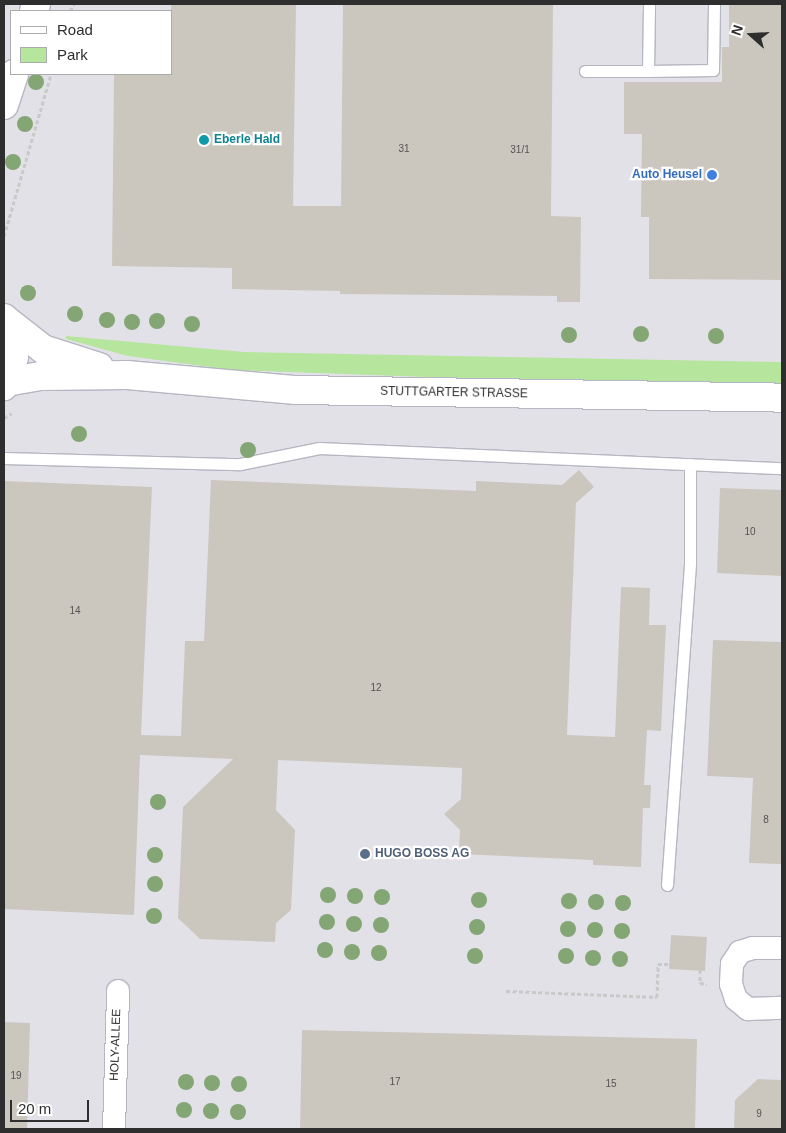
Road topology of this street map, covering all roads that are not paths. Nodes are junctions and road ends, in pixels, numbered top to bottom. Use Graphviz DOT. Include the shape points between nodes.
graph roads {
  1 [pos="649,4"];
  2 [pos="714,4"];
  3 [pos="585,71"];
  4 [pos="648,71"];
  5 [pos="14,75"];
  6 [pos="4,105"];
  7 [pos="5,319"];
  8 [pos="127,376"];
  9 [pos="5,384"];
  10 [pos="782,398"];
  11 [pos="4,458"];
  12 [pos="690,464"];
  13 [pos="782,468"];
  14 [pos="667,885"];
  15 [pos="782,948"];
  16 [pos="118,991"];
  17 [pos="782,1008"];
  18 [pos="114,1129"];
  1 -- 4 [label="lane"];
  2 -- 4 [label="lane" via="713,70"];
  3 -- 4 [label="lane"];
  5 -- 6 [label="street"];
  7 -- 8 [label="street, STUTTGARTER STRASSE" via="43,349"];
  7 -- 9 [label="street" via="14,357"];
  8 -- 9 [label="street, STUTTGARTER STRASSE" via="40,376"];
  8 -- 10 [label="street, STUTTGARTER STRASSE" via="296,390"];
  11 -- 12 [label="lane" via="240,464 319,448"];
  12 -- 13 [label="lane"];
  12 -- 14 [label="lane" via="690,563"];
  15 -- 17 [label="street" via="753,948 740,952 732,964 731,984 736,999 748,1009"];
  16 -- 18 [label="street, HOLY-ALLEE"];
}
